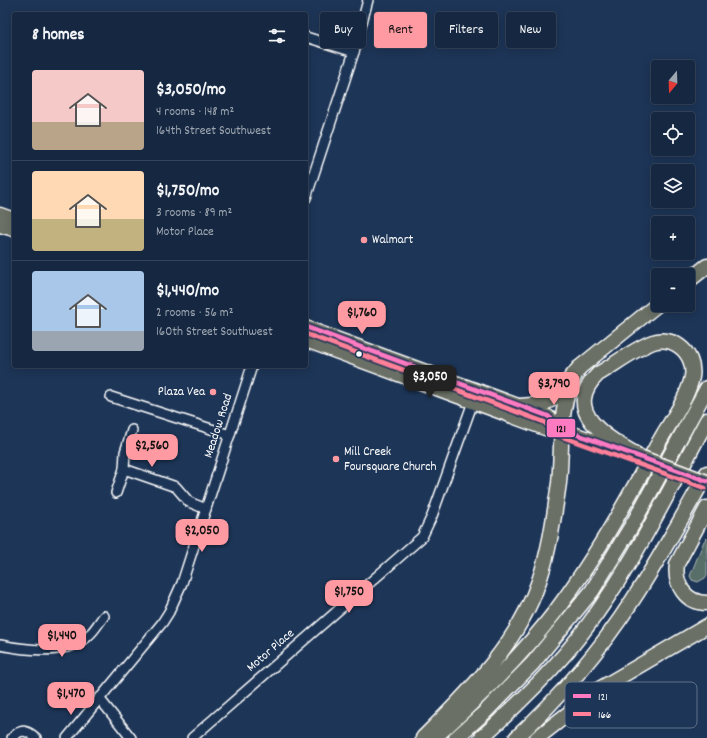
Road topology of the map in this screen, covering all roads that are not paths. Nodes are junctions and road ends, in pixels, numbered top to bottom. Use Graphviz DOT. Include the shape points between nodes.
graph roads {
  1 [pos="368,0"];
  2 [pos="308,39"];
  3 [pos="354,52"];
  4 [pos="308,192"];
  5 [pos="0,214"];
  6 [pos="12,218"];
  7 [pos="0,226"];
  8 [pos="12,229"];
  9 [pos="707,266"];
  10 [pos="695,275"];
  11 [pos="651,310"];
  12 [pos="308,328"];
  13 [pos="308,342"];
  14 [pos="251,368"];
  15 [pos="579,368"];
  16 [pos="707,388"];
  17 [pos="111,397"];
  18 [pos="473,402"];
  19 [pos="520,406"];
  20 [pos="707,420"];
  21 [pos="562,429"];
  22 [pos="132,430"];
  23 [pos="230,435"];
  24 [pos="707,435"];
  25 [pos="637,455"];
  26 [pos="124,469"];
  27 [pos="707,473"];
  28 [pos="707,481"];
  29 [pos="116,493"];
  30 [pos="707,508"];
  31 [pos="206,509"];
  32 [pos="707,603"];
  33 [pos="104,616"];
  34 [pos="707,626"];
  35 [pos="0,645"];
  36 [pos="570,682"];
  37 [pos="611,682"];
  38 [pos="565,688"];
  39 [pos="99,698"];
  40 [pos="565,716"];
  41 [pos="12,738"];
  42 [pos="36,738"];
  43 [pos="67,738"];
  44 [pos="131,738"];
  45 [pos="192,738"];
  46 [pos="424,738"];
  47 [pos="434,738"];
  48 [pos="456,738"];
  49 [pos="481,738"];
  50 [pos="492,738"];
  51 [pos="516,738"];
  52 [pos="537,738"];
  1 -- 3 [label="street"];
  2 -- 3 [label="street"];
  3 -- 4 [label="street"];
  5 -- 6 [label="main road"];
  7 -- 8 [label="main road"];
  9 -- 10 [label="highway"];
  11 -- 15 [label="highway"];
  12 -- 19 [label="main road"];
  13 -- 18 [label="main road"];
  14 -- 23 [label="street, Meadow Road"];
  15 -- 19 [label="highway" via="554,398 543,404"];
  15 -- 21 [label="highway" via="570,385"];
  16 -- 48 [label="highway" via="634,522 592,591 534,663"];
  17 -- 23 [label="street"];
  18 -- 21 [label="main road" via="544,429"];
  18 -- 45 [label="street, Motor Place" via="422,537"];
  19 -- 21 [label="main road" via="548,416"];
  20 -- 49 [label="highway" via="637,550 602,605 566,653 535,688"];
  21 -- 25 [label="main road"];
  21 -- 46 [label="highway" via="561,461 551,535 536,591 515,631 491,666"];
  22 -- 26 [label="street" via="125,452"];
  23 -- 31 [label="street, Meadow Road"];
  24 -- 50 [label="highway" via="615,598 563,665 534,698"];
  25 -- 28 [label="main road, bridge"];
  25 -- 47 [label="highway" via="595,428 585,410 586,391 598,374 646,345 658,341 671,342 687,354 692,365 692,378 623,506 572,588 526,647 477,699"];
  26 -- 29 [label="street"];
  26 -- 31 [label="street" via="176,487 189,502"];
  27 -- 36 [label="highway" via="649,574 612,630"];
  30 -- 32 [label="highway" via="677,564 676,573 678,585 686,596 697,602"];
  31 -- 39 [label="street, Meadow Road" via="182,583 169,612"];
  33 -- 35 [label="street" via="89,636 72,646 26,650"];
  34 -- 37 [label="highway"];
  38 -- 51 [label="highway"];
  39 -- 43 [label="street, Meadow Road"];
  39 -- 44 [label="street"];
  40 -- 52 [label="highway"];
  41 -- 42 [label="street" via="22,731 29,732"];
}
